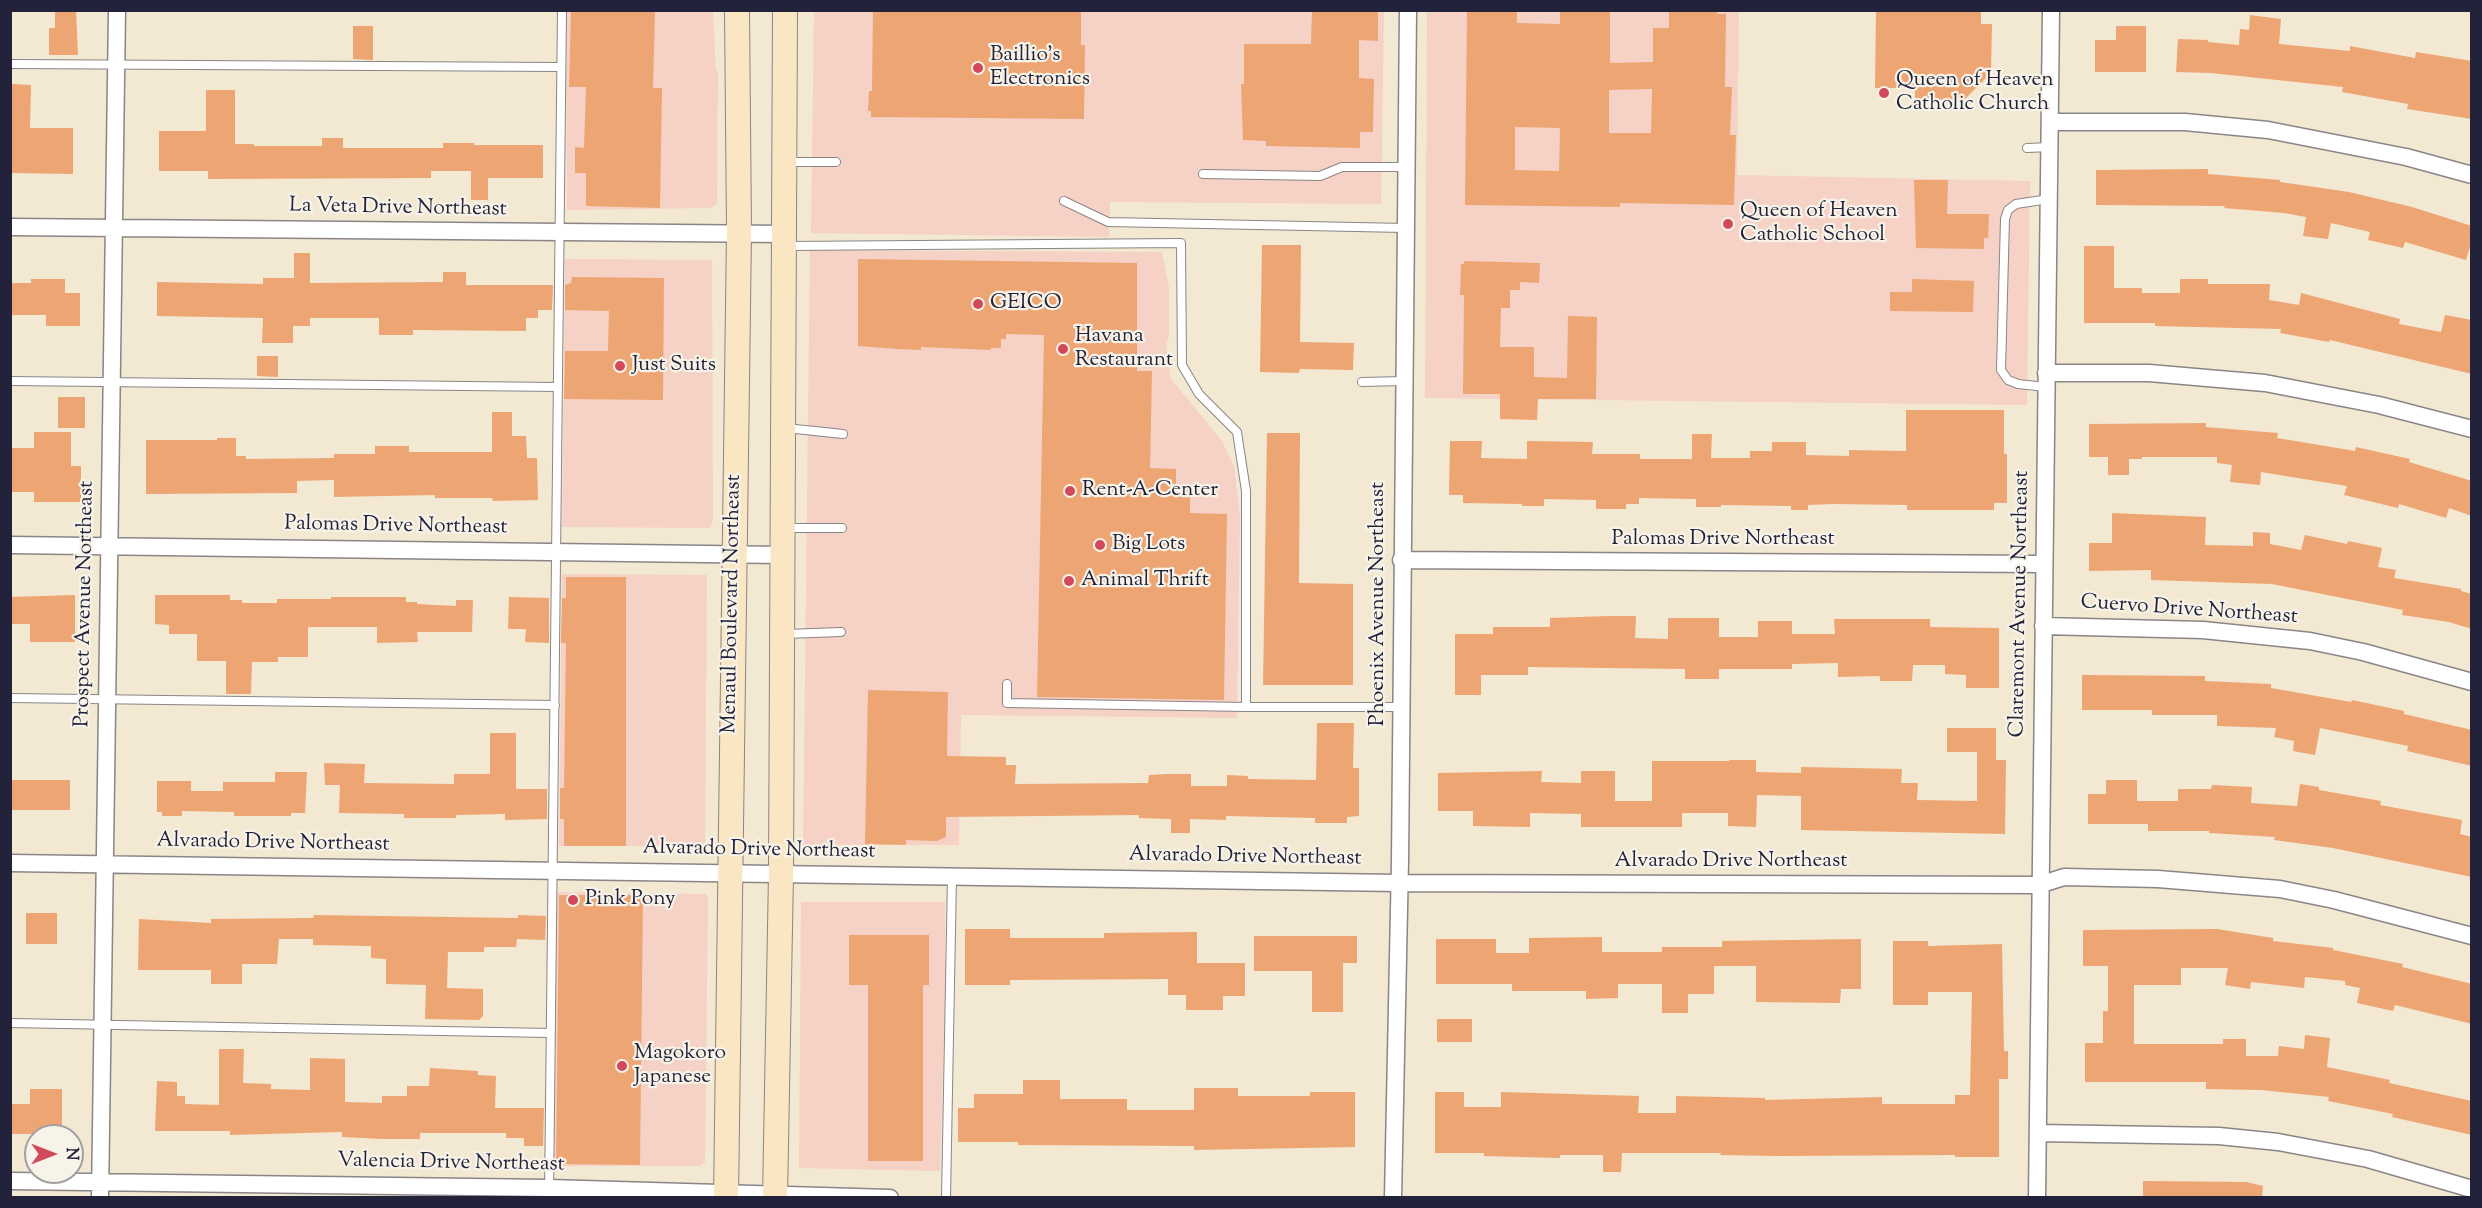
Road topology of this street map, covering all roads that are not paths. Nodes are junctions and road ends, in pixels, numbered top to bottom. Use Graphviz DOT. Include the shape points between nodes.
graph roads {
  1 [pos="117,10"];
  2 [pos="562,10"];
  3 [pos="737,10"];
  4 [pos="768,10"];
  5 [pos="785,10"];
  6 [pos="1408,10"];
  7 [pos="2050,10"];
  8 [pos="10,64"];
  9 [pos="116,64"];
  10 [pos="561,67"];
  11 [pos="786,78"];
  12 [pos="2050,122"];
  13 [pos="2050,147"];
  14 [pos="2027,148"];
  15 [pos="786,162"];
  16 [pos="836,162"];
  17 [pos="1406,167"];
  18 [pos="1203,174"];
  19 [pos="2472,175"];
  20 [pos="2049,199"];
  21 [pos="1064,201"];
  22 [pos="10,227"];
  23 [pos="113,228"];
  24 [pos="1405,228"];
  25 [pos="739,232"];
  26 [pos="559,233"];
  27 [pos="785,240"];
  28 [pos="2046,380"];
  29 [pos="10,381"];
  30 [pos="111,381"];
  31 [pos="1362,381"];
  32 [pos="1403,381"];
  33 [pos="558,387"];
  34 [pos="783,427"];
  35 [pos="2472,429"];
  36 [pos="843,434"];
  37 [pos="782,528"];
  38 [pos="842,528"];
  39 [pos="10,545"];
  40 [pos="109,547"];
  41 [pos="556,551"];
  42 [pos="733,553"];
  43 [pos="782,555"];
  44 [pos="1401,560"];
  45 [pos="2044,564"];
  46 [pos="2043,626"];
  47 [pos="841,633"];
  48 [pos="782,634"];
  49 [pos="2472,682"];
  50 [pos="1007,684"];
  51 [pos="10,698"];
  52 [pos="107,698"];
  53 [pos="555,705"];
  54 [pos="1246,707"];
  55 [pos="1401,707"];
  56 [pos="10,863"];
  57 [pos="106,864"];
  58 [pos="553,871"];
  59 [pos="732,873"];
  60 [pos="781,874"];
  61 [pos="952,876"];
  62 [pos="1400,883"];
  63 [pos="2039,885"];
  64 [pos="2472,936"];
  65 [pos="10,1023"];
  66 [pos="103,1024"];
  67 [pos="550,1033"];
  68 [pos="2038,1133"];
  69 [pos="10,1181"];
  70 [pos="100,1189"];
  71 [pos="2472,1189"];
  72 [pos="549,1193"];
  73 [pos="726,1195"];
  74 [pos="775,1196"];
  75 [pos="890,1197"];
  76 [pos="946,1197"];
  77 [pos="1393,1197"];
  78 [pos="2037,1197"];
  1 -- 9 [label="street, Prospect Avenue Northeast"];
  2 -- 10 [label="lane"];
  3 -- 25 [label="main road, Menaul Boulevard Northeast"];
  4 -- 11 [label="main road"];
  5 -- 11 [label="main road"];
  6 -- 17 [label="street, Phoenix Avenue Northeast"];
  7 -- 12 [label="street, Claremont Avenue Northeast"];
  8 -- 9 [label="lane"];
  9 -- 10 [label="lane"];
  9 -- 23 [label="street, Prospect Avenue Northeast"];
  10 -- 26 [label="lane"];
  11 -- 15 [label="main road"];
  12 -- 13 [label="street, Claremont Avenue Northeast"];
  12 -- 19 [label="street" via="2185,122 2268,130 2406,157"];
  13 -- 14 [label="lane"];
  13 -- 20 [label="street, Claremont Avenue Northeast"];
  15 -- 16 [label="lane"];
  15 -- 27 [label="main road"];
  17 -- 18 [label="lane" via="1342,167 1320,176"];
  17 -- 24 [label="street, Phoenix Avenue Northeast"];
  20 -- 28 [label="street, Claremont Avenue Northeast"];
  20 -- 28 [label="lane" via="2016,204 2005,219 2001,370 2008,380 2018,384"];
  21 -- 24 [label="lane" via="1108,222"];
  22 -- 23 [label="street, La Veta Drive Northeast"];
  23 -- 26 [label="street, La Veta Drive Northeast"];
  23 -- 30 [label="street, Prospect Avenue Northeast"];
  24 -- 32 [label="street, Phoenix Avenue Northeast"];
  25 -- 26 [label="street, La Veta Drive Northeast"];
  25 -- 27 [label="street, La Veta Drive Northeast"];
  25 -- 42 [label="main road, Menaul Boulevard Northeast"];
  26 -- 33 [label="lane"];
  27 -- 34 [label="main road"];
  27 -- 54 [label="lane" via="1181,243 1182,365 1199,394 1237,432 1246,491"];
  28 -- 35 [label="street" via="2149,373 2265,383 2379,405"];
  28 -- 45 [label="street, Claremont Avenue Northeast"];
  29 -- 30 [label="lane"];
  30 -- 33 [label="lane"];
  30 -- 40 [label="street, Prospect Avenue Northeast"];
  31 -- 32 [label="lane"];
  32 -- 44 [label="street, Phoenix Avenue Northeast"];
  33 -- 41 [label="lane"];
  34 -- 36 [label="lane"];
  34 -- 37 [label="main road"];
  37 -- 38 [label="lane"];
  37 -- 43 [label="main road"];
  39 -- 40 [label="street, Palomas Drive Northeast"];
  40 -- 41 [label="street, Palomas Drive Northeast"];
  40 -- 52 [label="street, Prospect Avenue Northeast"];
  41 -- 42 [label="street, Palomas Drive Northeast"];
  41 -- 53 [label="lane"];
  42 -- 43 [label="street, Palomas Drive Northeast"];
  42 -- 59 [label="main road, Menaul Boulevard Northeast"];
  43 -- 48 [label="main road"];
  44 -- 45 [label="street, Palomas Drive Northeast"];
  44 -- 55 [label="street, Phoenix Avenue Northeast"];
  45 -- 46 [label="street, Claremont Avenue Northeast"];
  46 -- 49 [label="street, Cuervo Drive Northeast" via="2203,630 2310,641"];
  46 -- 63 [label="street, Claremont Avenue Northeast"];
  47 -- 48 [label="lane"];
  48 -- 60 [label="main road"];
  50 -- 54 [label="lane" via="1007,702"];
  51 -- 52 [label="lane"];
  52 -- 53 [label="lane"];
  52 -- 57 [label="street, Prospect Avenue Northeast"];
  53 -- 58 [label="lane"];
  54 -- 55 [label="lane"];
  55 -- 62 [label="street, Phoenix Avenue Northeast"];
  56 -- 57 [label="street, Alvarado Drive Northeast"];
  57 -- 58 [label="street, Alvarado Drive Northeast"];
  57 -- 66 [label="street, Prospect Avenue Northeast"];
  58 -- 59 [label="street, Alvarado Drive Northeast"];
  58 -- 67 [label="lane"];
  59 -- 60 [label="street, Alvarado Drive Northeast"];
  59 -- 73 [label="main road, Menaul Boulevard Northeast"];
  60 -- 61 [label="street, Alvarado Drive Northeast"];
  60 -- 74 [label="main road"];
  61 -- 62 [label="street, Alvarado Drive Northeast"];
  61 -- 76 [label="lane"];
  62 -- 63 [label="street, Alvarado Drive Northeast"];
  62 -- 77 [label="street, Phoenix Avenue Northeast"];
  63 -- 64 [label="street, Alvarado Drive Northeast" via="2064,877 2158,879 2280,889"];
  63 -- 68 [label="street, Claremont Avenue Northeast"];
  65 -- 66 [label="lane"];
  66 -- 67 [label="lane"];
  66 -- 70 [label="street, Prospect Avenue Northeast"];
  67 -- 72 [label="lane"];
  68 -- 71 [label="street" via="2219,1136 2278,1142 2368,1160"];
  68 -- 78 [label="street, Claremont Avenue Northeast"];
  69 -- 70 [label="street, Valencia Drive Northeast"];
  70 -- 72 [label="street, Valencia Drive Northeast"];
  72 -- 73 [label="street, Valencia Drive Northeast"];
  73 -- 74 [label="street, Valencia Drive Northeast"];
  74 -- 75 [label="street, Valencia Drive Northeast"];
}
